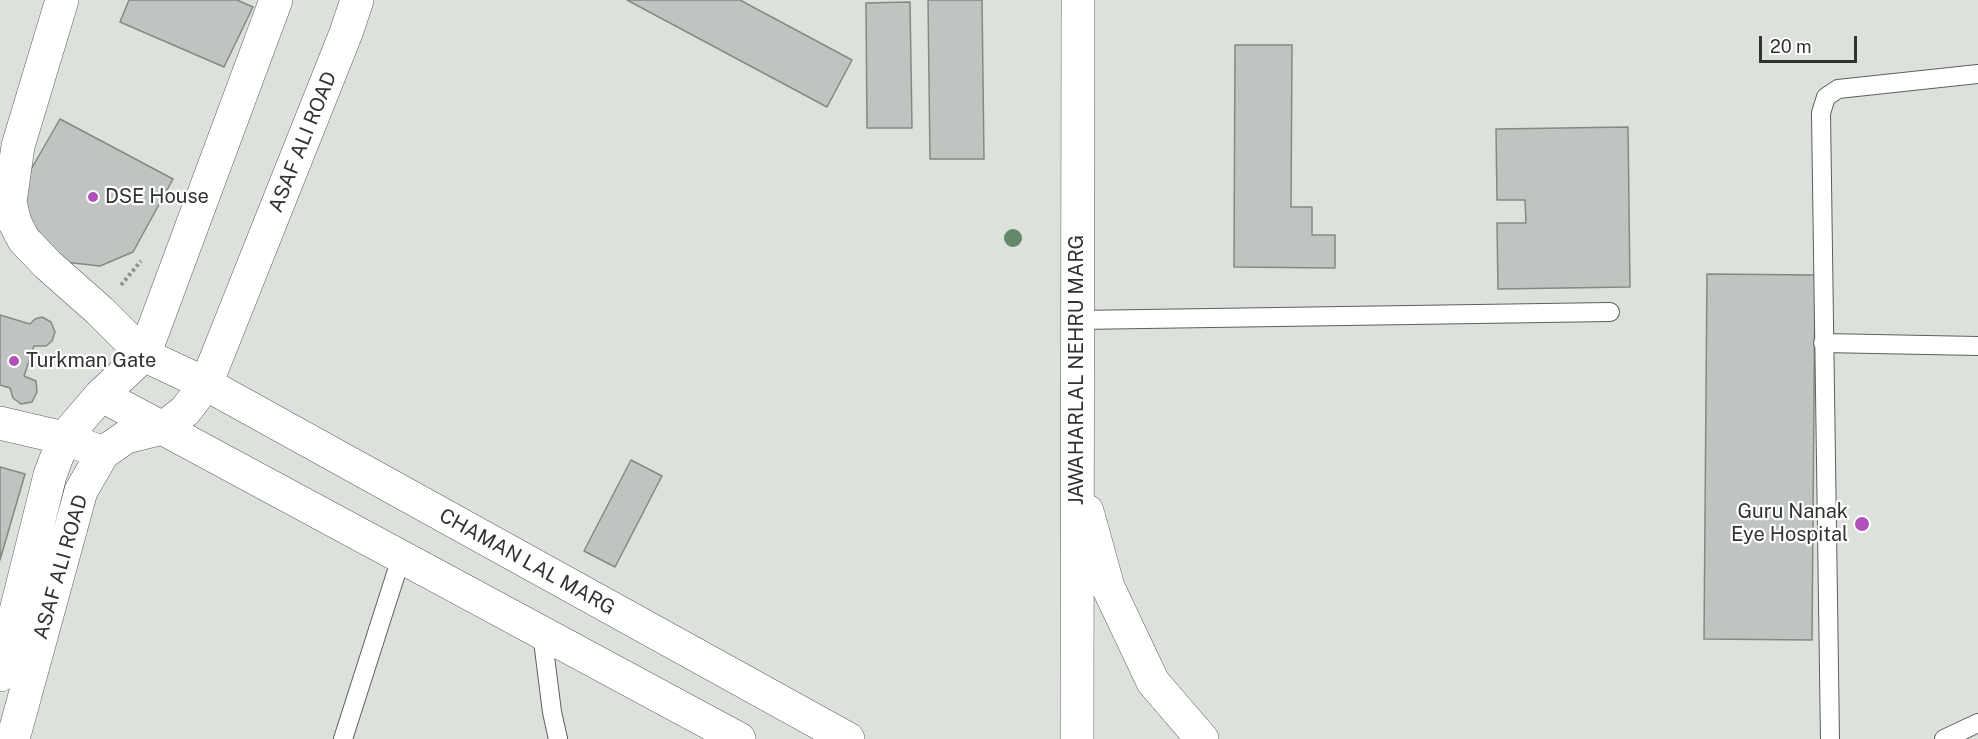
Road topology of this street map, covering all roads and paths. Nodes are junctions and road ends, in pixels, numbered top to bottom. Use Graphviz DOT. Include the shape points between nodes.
graph roads {
  1 [pos="62,0"];
  2 [pos="276,0"];
  3 [pos="357,0"];
  4 [pos="1078,0"];
  5 [pos="1978,74"];
  6 [pos="1610,312"];
  7 [pos="1078,320"];
  8 [pos="1824,343"];
  9 [pos="1978,346"];
  10 [pos="144,355"];
  11 [pos="206,384"];
  12 [pos="101,395"];
  13 [pos="0,423"];
  14 [pos="163,428"];
  15 [pos="64,438"];
  16 [pos="103,453"];
  17 [pos="1078,477"];
  18 [pos="401,558"];
  19 [pos="542,633"];
  20 [pos="0,675"];
  21 [pos="1978,723"];
  22 [pos="13,739"];
  23 [pos="343,739"];
  24 [pos="558,739"];
  25 [pos="739,739"];
  26 [pos="848,739"];
  27 [pos="1077,739"];
  28 [pos="1202,739"];
  29 [pos="1830,739"];
  30 [pos="1944,739"];
  1 -- 10 [label="main road" via="18,146 10,201 15,223 24,240 48,266"];
  2 -- 10 [label="main road, ASAF ALI ROAD"];
  3 -- 11 [label="main road, ASAF ALI ROAD"];
  4 -- 7 [label="main road, JAWAHARLAL NEHRU MARG"];
  5 -- 8 [label="lane" via="1838,89 1826,97 1821,113"];
  6 -- 7 [label="lane"];
  7 -- 17 [label="main road, JAWAHARLAL NEHRU MARG"];
  8 -- 9 [label="lane"];
  8 -- 29 [label="lane"];
  10 -- 11 [label="main road"];
  10 -- 12 [label="main road, ASAF ALI ROAD"];
  11 -- 14 [label="main road, ASAF ALI ROAD" via="186,411"];
  11 -- 26 [label="main road, CHAMAN LAL MARG"];
  12 -- 14 [label="main road"];
  12 -- 15 [label="main road, ASAF ALI ROAD"];
  13 -- 15 [label="main road"];
  14 -- 16 [label="main road, ASAF ALI ROAD" via="126,437"];
  14 -- 18 [label="main road"];
  15 -- 16 [label="main road"];
  15 -- 20 [label="main road, ASAF ALI ROAD" via="50,475"];
  16 -- 22 [label="main road, ASAF ALI ROAD" via="81,490"];
  17 -- 27 [label="main road, JAWAHARLAL NEHRU MARG"];
  17 -- 28 [label="main road" via="1108,587 1153,682"];
  18 -- 19 [label="main road"];
  18 -- 23 [label="lane"];
  19 -- 24 [label="lane"];
  19 -- 25 [label="main road"];
  21 -- 30 [label="lane"];
}
